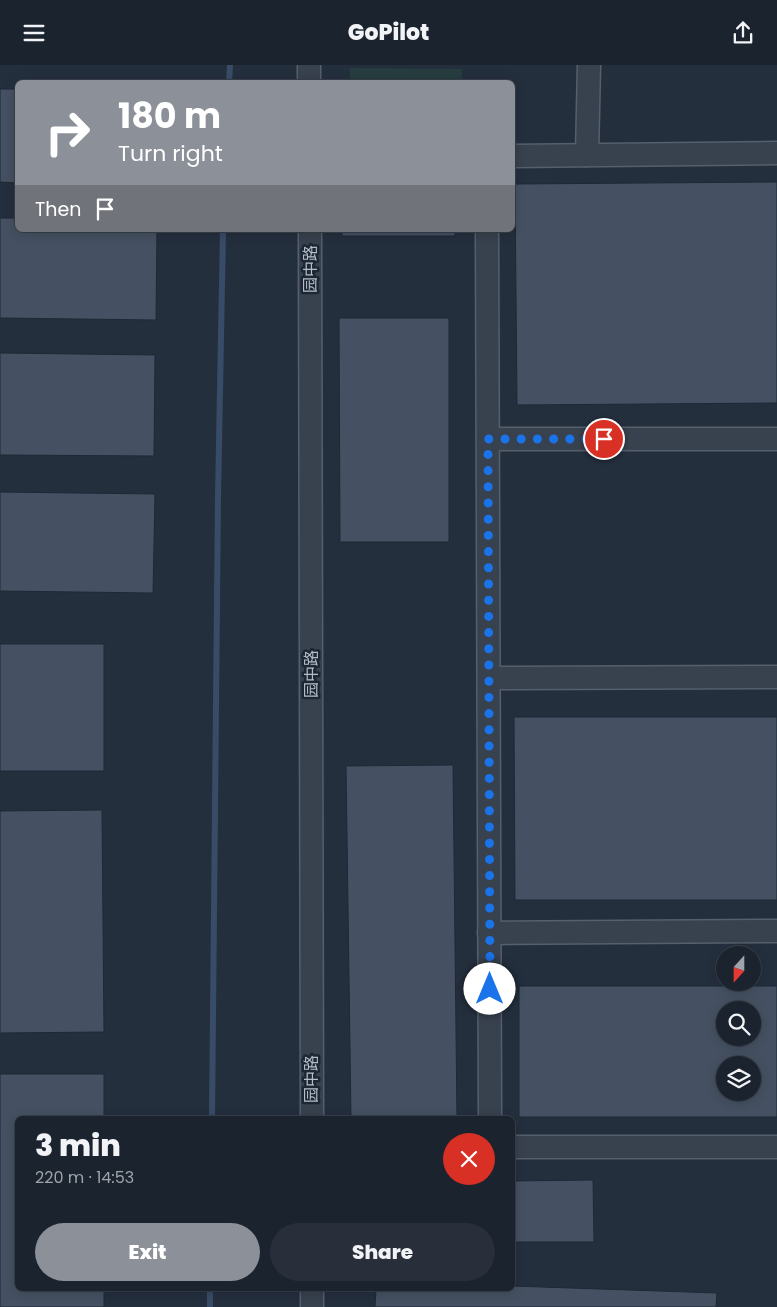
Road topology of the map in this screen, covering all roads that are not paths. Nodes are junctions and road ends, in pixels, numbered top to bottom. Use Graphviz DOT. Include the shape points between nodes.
graph roads {
  1 [pos="309,65"];
  2 [pos="589,65"];
  3 [pos="309,80"];
  4 [pos="777,153"];
  5 [pos="587,155"];
  6 [pos="515,156"];
  7 [pos="310,232"];
  8 [pos="487,232"];
  9 [pos="488,439"];
  10 [pos="777,439"];
  11 [pos="777,677"];
  12 [pos="489,678"];
  13 [pos="777,931"];
  14 [pos="489,933"];
  15 [pos="312,1116"];
  16 [pos="490,1116"];
  17 [pos="515,1147"];
  18 [pos="777,1147"];
  19 [pos="312,1291"];
  20 [pos="312,1307"];
  1 -- 3 [label="street"];
  2 -- 5 [label="street"];
  4 -- 5 [label="street"];
  5 -- 6 [label="street"];
  7 -- 15 [label="street, 园中路"];
  8 -- 9 [label="street"];
  9 -- 10 [label="street"];
  9 -- 12 [label="street"];
  11 -- 12 [label="street"];
  12 -- 14 [label="street"];
  13 -- 14 [label="street"];
  14 -- 16 [label="street"];
  17 -- 18 [label="street"];
  19 -- 20 [label="street"];
}
